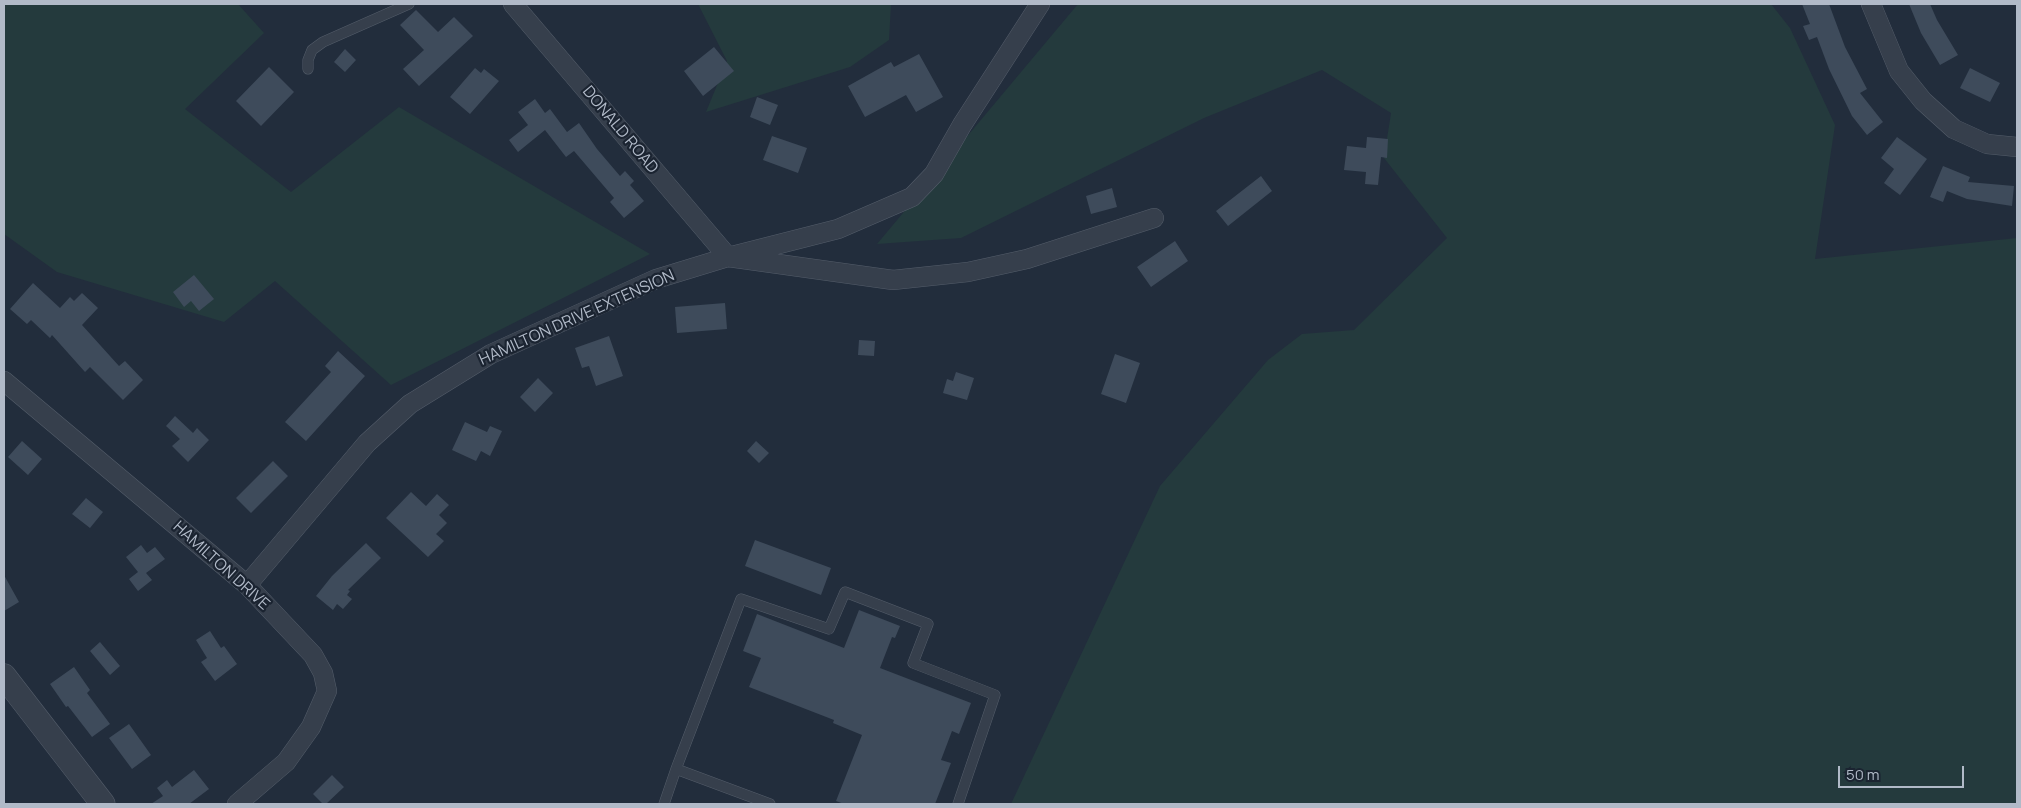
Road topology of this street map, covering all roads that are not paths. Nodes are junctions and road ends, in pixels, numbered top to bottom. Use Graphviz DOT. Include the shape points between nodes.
graph roads {
  1 [pos="409,4"];
  2 [pos="513,4"];
  3 [pos="1040,4"];
  4 [pos="1871,4"];
  5 [pos="308,69"];
  6 [pos="2017,147"];
  7 [pos="1154,218"];
  8 [pos="728,257"];
  9 [pos="4,381"];
  10 [pos="247,585"];
  11 [pos="4,676"];
  12 [pos="676,769"];
  13 [pos="103,804"];
  14 [pos="236,804"];
  15 [pos="664,804"];
  16 [pos="770,804"];
  17 [pos="958,804"];
  1 -- 5 [label="lane" via="323,42 312,50"];
  2 -- 8 [label="street, DONALD ROAD"];
  3 -- 8 [label="street, HAMILTON DRIVE EXTENSION" via="934,174 912,197 838,229"];
  4 -- 6 [label="street" via="1899,71 1923,101 1954,129 1987,144"];
  7 -- 8 [label="street, HAMILTON DRIVE EXTENSION" via="1027,259 968,272 893,280"];
  8 -- 10 [label="street, HAMILTON DRIVE EXTENSION" via="656,279 491,354 410,404 367,443"];
  9 -- 10 [label="street, HAMILTON DRIVE"];
  10 -- 14 [label="street, HAMILTON DRIVE" via="313,655 323,673 327,691 311,727 286,762"];
  11 -- 13 [label="street"];
  12 -- 15 [label="lane"];
  12 -- 16 [label="lane"];
  12 -- 17 [label="lane" via="740,599 829,629 845,592 928,624 913,663 995,695"];
}
